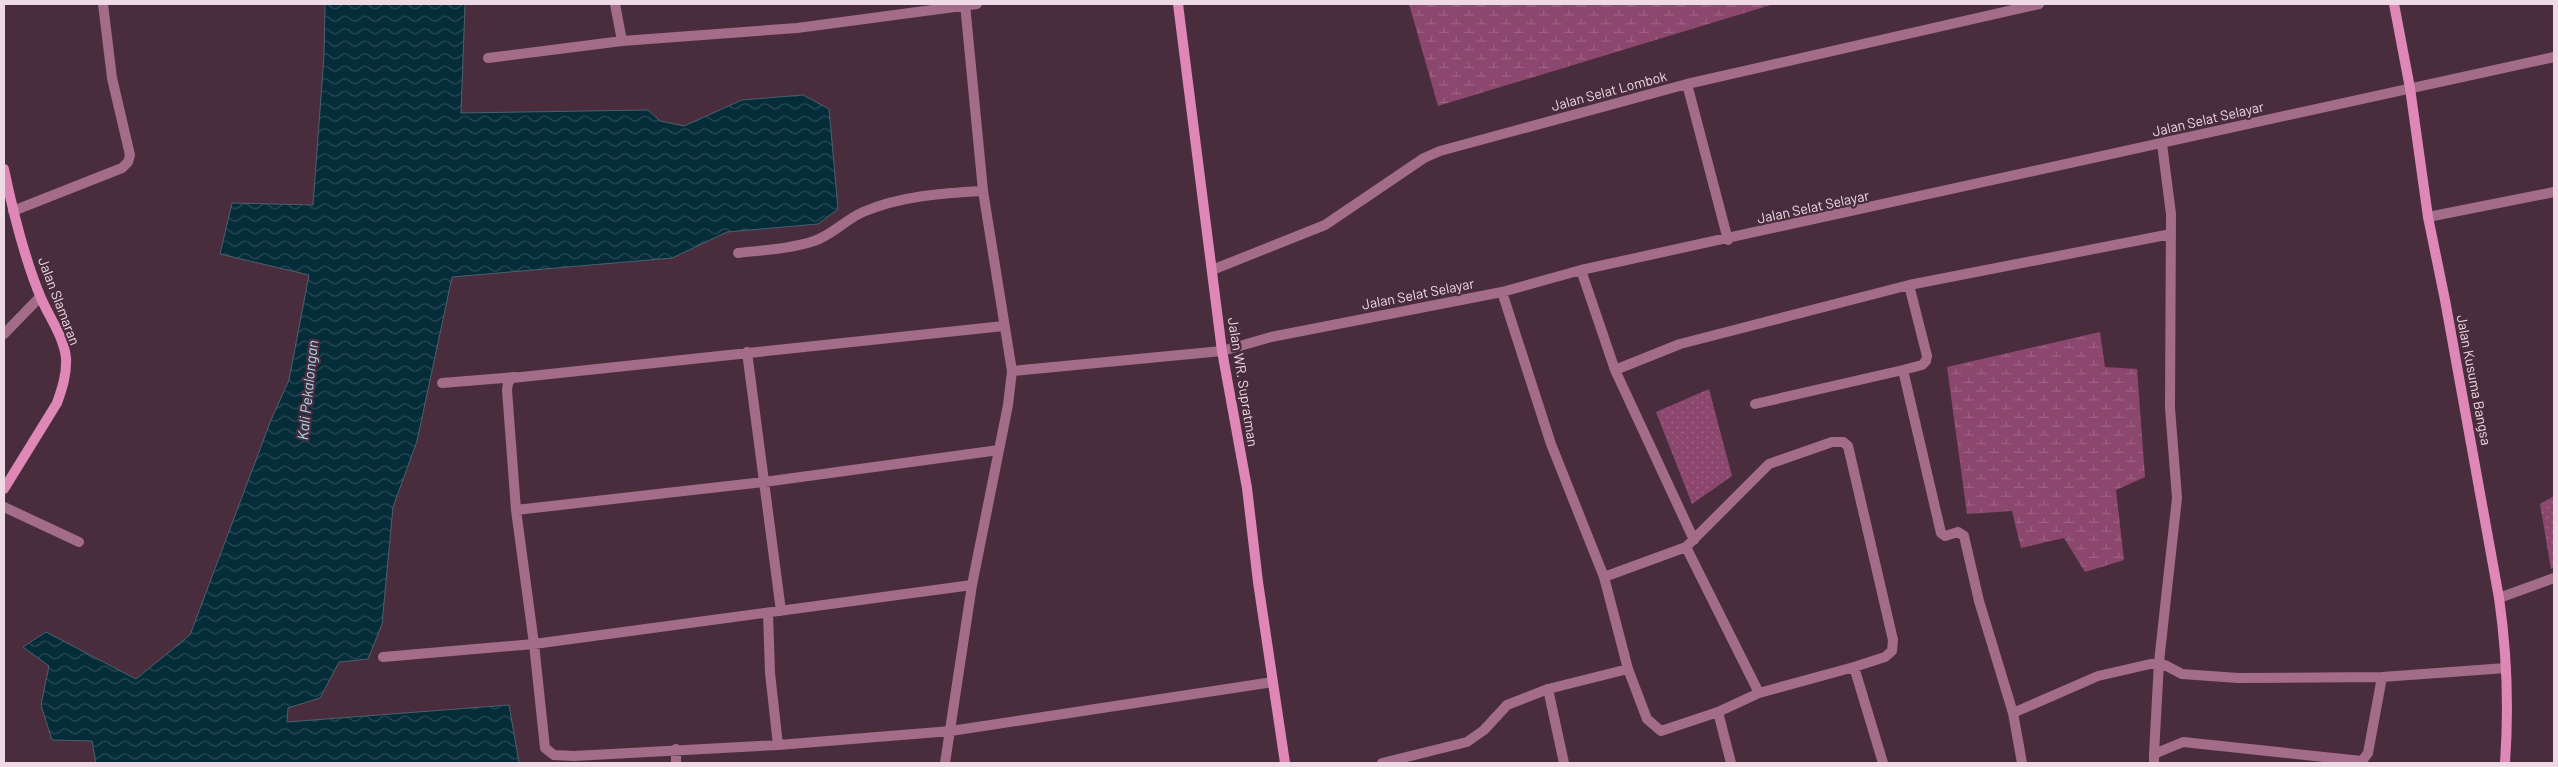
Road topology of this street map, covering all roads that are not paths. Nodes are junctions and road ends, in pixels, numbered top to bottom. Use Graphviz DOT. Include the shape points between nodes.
graph roads {
  1 [pos="103,4"];
  2 [pos="615,4"];
  3 [pos="965,4"];
  4 [pos="977,4"];
  5 [pos="1178,4"];
  6 [pos="2039,4"];
  7 [pos="2394,4"];
  8 [pos="622,41"];
  9 [pos="2554,57"];
  10 [pos="488,58"];
  11 [pos="1687,84"];
  12 [pos="2410,88"];
  13 [pos="2162,144"];
  14 [pos="4,169"];
  15 [pos="983,191"];
  16 [pos="2554,192"];
  17 [pos="12,211"];
  18 [pos="2428,217"];
  19 [pos="2171,234"];
  20 [pos="1728,240"];
  21 [pos="738,253"];
  22 [pos="1212,270"];
  23 [pos="1582,270"];
  24 [pos="1909,285"];
  25 [pos="1502,292"];
  26 [pos="40,297"];
  27 [pos="1004,326"];
  28 [pos="4,334"];
  29 [pos="1222,351"];
  30 [pos="747,352"];
  31 [pos="1615,370"];
  32 [pos="1903,370"];
  33 [pos="1012,371"];
  34 [pos="515,377"];
  35 [pos="442,383"];
  36 [pos="1755,404"];
  37 [pos="999,450"];
  38 [pos="764,482"];
  39 [pos="4,489"];
  40 [pos="4,507"];
  41 [pos="516,510"];
  42 [pos="79,542"];
  43 [pos="1690,544"];
  44 [pos="1604,577"];
  45 [pos="2554,578"];
  46 [pos="972,585"];
  47 [pos="2499,598"];
  48 [pos="781,611"];
  49 [pos="768,613"];
  50 [pos="534,644"];
  51 [pos="383,657"];
  52 [pos="2162,664"];
  53 [pos="1854,667"];
  54 [pos="2506,668"];
  55 [pos="1628,669"];
  56 [pos="2382,677"];
  57 [pos="1273,682"];
  58 [pos="1548,689"];
  59 [pos="1759,693"];
  60 [pos="1718,712"];
  61 [pos="2013,713"];
  62 [pos="951,731"];
  63 [pos="778,745"];
  64 [pos="676,749"];
  65 [pos="2156,756"];
  66 [pos="563,760"];
  67 [pos="676,763"];
  68 [pos="945,763"];
  69 [pos="1285,763"];
  70 [pos="1382,763"];
  71 [pos="1564,763"];
  72 [pos="1731,763"];
  73 [pos="1883,763"];
  74 [pos="2022,763"];
  75 [pos="2505,763"];
  1 -- 17 [label="street" via="112,78 130,155 128,162 122,168"];
  2 -- 8 [label="street"];
  3 -- 4 [label="street"];
  3 -- 8 [label="street" via="797,28"];
  3 -- 15 [label="street"];
  5 -- 22 [label="street, Jalan WR. Supratman"];
  6 -- 11 [label="street, Jalan Selat Lombok"];
  7 -- 12 [label="street, Jalan Kusuma Bangsa"];
  8 -- 10 [label="street"];
  9 -- 12 [label="street, Jalan Selat Selayar"];
  11 -- 20 [label="street"];
  11 -- 22 [label="street, Jalan Selat Lombok" via="1440,151 1424,158 1325,224"];
  12 -- 13 [label="street, Jalan Selat Selayar"];
  12 -- 18 [label="street, Jalan Kusuma Bangsa"];
  13 -- 19 [label="street"];
  13 -- 20 [label="street, Jalan Selat Selayar"];
  14 -- 17 [label="street, Jalan Slamaran"];
  15 -- 21 [label="street" via="936,193 894,202 861,213 829,235 814,241"];
  15 -- 27 [label="street"];
  16 -- 18 [label="street"];
  17 -- 26 [label="street, Jalan Slamaran"];
  18 -- 47 [label="street, Jalan Kusuma Bangsa"];
  19 -- 24 [label="street"];
  19 -- 52 [label="street" via="2170,408 2177,498"];
  20 -- 23 [label="street, Jalan Selat Selayar"];
  22 -- 29 [label="street, Jalan WR. Supratman"];
  23 -- 25 [label="street, Jalan Selat Selayar"];
  23 -- 31 [label="street"];
  24 -- 31 [label="street" via="1680,344"];
  24 -- 32 [label="street" via="1926,361"];
  25 -- 29 [label="street, Jalan Selat Selayar" via="1271,337"];
  25 -- 44 [label="street" via="1550,444"];
  26 -- 28 [label="street"];
  26 -- 39 [label="street, Jalan Slamaran" via="61,340 66,356 65,375 57,403"];
  27 -- 30 [label="street"];
  27 -- 33 [label="street"];
  29 -- 33 [label="street, Jalan Selat Selayar"];
  29 -- 57 [label="street, Jalan WR. Supratman" via="1247,488"];
  30 -- 34 [label="street"];
  30 -- 38 [label="street"];
  31 -- 43 [label="street"];
  32 -- 36 [label="street"];
  32 -- 61 [label="street" via="1941,533 1945,536 1958,532 1964,536 1979,601"];
  33 -- 37 [label="street"];
  34 -- 35 [label="street"];
  34 -- 41 [label="street" via="508,383 507,390"];
  37 -- 38 [label="street"];
  37 -- 46 [label="street"];
  38 -- 41 [label="street"];
  38 -- 48 [label="street"];
  40 -- 42 [label="street"];
  41 -- 50 [label="street"];
  43 -- 44 [label="street"];
  43 -- 53 [label="street" via="1769,464 1832,442 1844,442 1848,446 1893,640 1892,651 1885,656"];
  43 -- 59 [label="street"];
  44 -- 55 [label="street"];
  45 -- 47 [label="street"];
  46 -- 48 [label="street"];
  46 -- 62 [label="street"];
  47 -- 54 [label="street, Jalan Kusuma Bangsa"];
  48 -- 49 [label="street"];
  49 -- 50 [label="street"];
  49 -- 63 [label="street" via="770,673"];
  50 -- 51 [label="street"];
  50 -- 66 [label="street" via="544,745 551,754"];
  52 -- 56 [label="street" via="2182,674 2238,678"];
  52 -- 61 [label="street" via="2098,676"];
  52 -- 65 [label="street"];
  53 -- 59 [label="street"];
  53 -- 73 [label="street"];
  54 -- 56 [label="street"];
  54 -- 75 [label="street, Jalan Kusuma Bangsa"];
  55 -- 58 [label="street"];
  55 -- 60 [label="street" via="1647,719 1661,731"];
  56 -- 65 [label="street" via="2370,747 2362,761 2190,743 2175,744"];
  57 -- 62 [label="street"];
  57 -- 69 [label="street, Jalan WR. Supratman"];
  58 -- 70 [label="street" via="1507,705 1484,730 1467,742"];
  58 -- 71 [label="street"];
  59 -- 60 [label="street"];
  60 -- 72 [label="street"];
  61 -- 74 [label="street"];
  62 -- 63 [label="street"];
  62 -- 68 [label="street"];
  63 -- 64 [label="street"];
  64 -- 66 [label="street"];
  64 -- 67 [label="street"];
}
